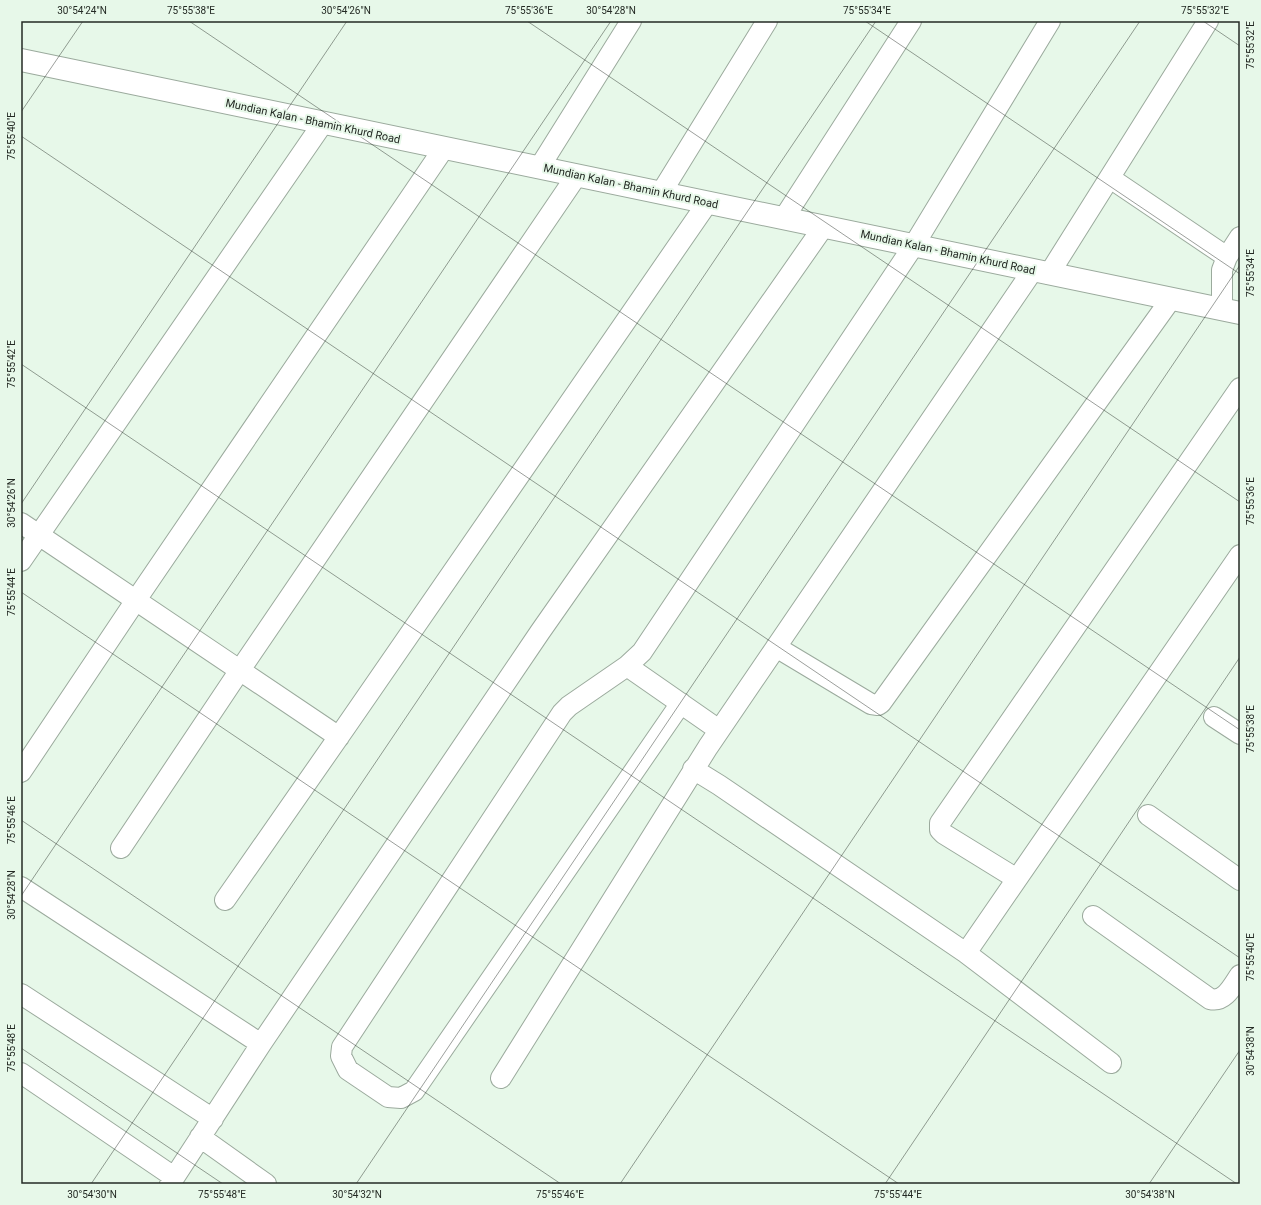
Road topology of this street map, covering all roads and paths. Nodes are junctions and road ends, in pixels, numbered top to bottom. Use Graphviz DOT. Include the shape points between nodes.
graph roads {
  1 [pos="631,21"];
  2 [pos="767,21"];
  3 [pos="910,21"];
  4 [pos="1050,21"];
  5 [pos="1208,21"];
  6 [pos="21,60"];
  7 [pos="323,123"];
  8 [pos="444,148"];
  9 [pos="539,168"];
  10 [pos="578,175"];
  11 [pos="1110,178"];
  12 [pos="661,193"];
  13 [pos="708,202"];
  14 [pos="784,218"];
  15 [pos="824,226"];
  16 [pos="1240,237"];
  17 [pos="914,245"];
  18 [pos="1227,257"];
  19 [pos="1041,272"];
  20 [pos="1171,299"];
  21 [pos="1231,311"];
  22 [pos="1240,388"];
  23 [pos="21,523"];
  24 [pos="39,535"];
  25 [pos="1240,555"];
  26 [pos="21,561"];
  27 [pos="136,600"];
  28 [pos="776,647"];
  29 [pos="627,666"];
  30 [pos="240,670"];
  31 [pos="681,703"];
  32 [pos="1214,716"];
  33 [pos="719,730"];
  34 [pos="1240,734"];
  35 [pos="339,737"];
  36 [pos="693,768"];
  37 [pos="21,772"];
  38 [pos="1148,815"];
  39 [pos="121,848"];
  40 [pos="1017,879"];
  41 [pos="1240,880"];
  42 [pos="21,887"];
  43 [pos="225,900"];
  44 [pos="1093,916"];
  45 [pos="966,953"];
  46 [pos="1240,975"];
  47 [pos="21,994"];
  48 [pos="261,1044"];
  49 [pos="1111,1063"];
  50 [pos="21,1073"];
  51 [pos="501,1078"];
  52 [pos="213,1118"];
  53 [pos="200,1137"];
  54 [pos="172,1181"];
  55 [pos="266,1184"];
  1 -- 9 [label="street"];
  2 -- 12 [label="street"];
  3 -- 14 [label="street"];
  4 -- 17 [label="street"];
  5 -- 11 [label="street"];
  6 -- 7 [label="street, Mundian Kalan - Bhamin Khurd Road"];
  7 -- 8 [label="street, Mundian Kalan - Bhamin Khurd Road"];
  7 -- 24 [label="street"];
  8 -- 9 [label="street, Mundian Kalan - Bhamin Khurd Road"];
  8 -- 27 [label="street"];
  9 -- 10 [label="street, Mundian Kalan - Bhamin Khurd Road"];
  10 -- 12 [label="street, Mundian Kalan - Bhamin Khurd Road"];
  10 -- 30 [label="street"];
  11 -- 18 [label="street"];
  11 -- 19 [label="street"];
  12 -- 13 [label="street, Mundian Kalan - Bhamin Khurd Road"];
  13 -- 14 [label="street, Mundian Kalan - Bhamin Khurd Road"];
  13 -- 35 [label="street"];
  14 -- 15 [label="street, Mundian Kalan - Bhamin Khurd Road"];
  15 -- 17 [label="street, Mundian Kalan - Bhamin Khurd Road"];
  15 -- 48 [label="street" via="540,632"];
  16 -- 18 [label="street"];
  17 -- 19 [label="street, Mundian Kalan - Bhamin Khurd Road"];
  17 -- 29 [label="street" via="642,652"];
  18 -- 21 [label="street" via="1222,270"];
  19 -- 20 [label="street, Mundian Kalan - Bhamin Khurd Road"];
  19 -- 28 [label="street"];
  20 -- 21 [label="street, Mundian Kalan - Bhamin Khurd Road"];
  20 -- 28 [label="street" via="881,703 871,704"];
  22 -- 40 [label="street" via="940,823 940,830 944,834"];
  23 -- 24 [label="street"];
  24 -- 26 [label="street"];
  24 -- 27 [label="street"];
  25 -- 40 [label="street"];
  27 -- 30 [label="street"];
  27 -- 37 [label="street"];
  28 -- 33 [label="street"];
  29 -- 31 [label="street"];
  29 -- 31 [label="street" via="562,713 342,1047 341,1056 348,1070 388,1098 401,1098 414,1091"];
  30 -- 35 [label="street"];
  30 -- 39 [label="street"];
  31 -- 33 [label="street"];
  32 -- 34 [label="street"];
  33 -- 36 [label="street"];
  35 -- 43 [label="street"];
  36 -- 45 [label="street"];
  36 -- 51 [label="street"];
  38 -- 41 [label="street"];
  40 -- 45 [label="street"];
  42 -- 48 [label="street"];
  44 -- 46 [label="street" via="1210,999 1218,1000 1226,994"];
  45 -- 49 [label="street"];
  47 -- 52 [label="street"];
  48 -- 52 [label="street"];
  50 -- 54 [label="street"];
  52 -- 53 [label="street"];
  53 -- 54 [label="street"];
  53 -- 55 [label="street"];
}
